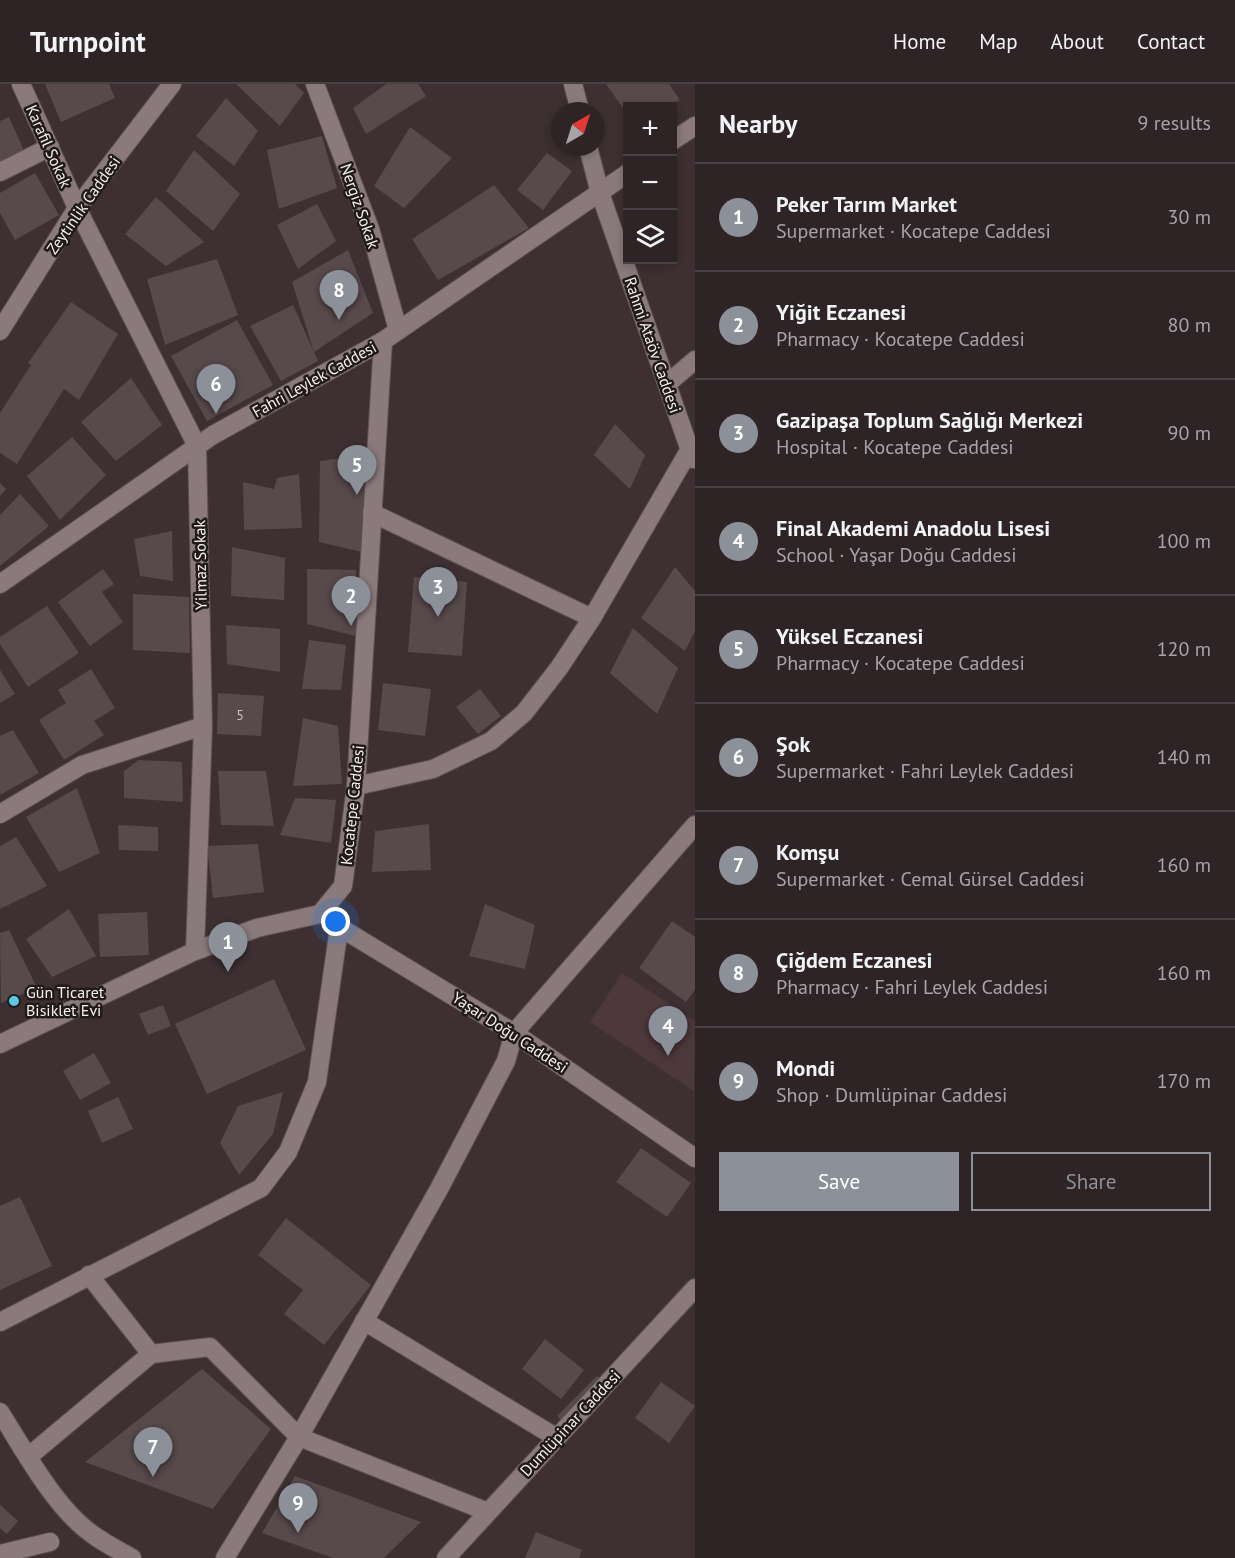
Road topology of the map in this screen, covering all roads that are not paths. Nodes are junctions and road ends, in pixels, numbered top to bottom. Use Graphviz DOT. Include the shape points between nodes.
graph roads {
  1 [pos="21,84"];
  2 [pos="172,84"];
  3 [pos="315,84"];
  4 [pos="573,84"];
  5 [pos="578,102"];
  6 [pos="695,126"];
  7 [pos="677,138"];
  8 [pos="50,147"];
  9 [pos="590,156"];
  10 [pos="0,172"];
  11 [pos="623,176"];
  12 [pos="600,193"];
  13 [pos="77,208"];
  14 [pos="398,330"];
  15 [pos="0,331"];
  16 [pos="383,341"];
  17 [pos="695,360"];
  18 [pos="667,384"];
  19 [pos="198,446"];
  20 [pos="692,456"];
  21 [pos="372,513"];
  22 [pos="0,584"];
  23 [pos="592,618"];
  24 [pos="203,726"];
  25 [pos="356,786"];
  26 [pos="0,814"];
  27 [pos="695,825"];
  28 [pos="320,914"];
  29 [pos="339,928"];
  30 [pos="195,951"];
  31 [pos="514,1033"];
  32 [pos="0,1044"];
  33 [pos="695,1158"];
  34 [pos="89,1275"];
  35 [pos="695,1288"];
  36 [pos="364,1321"];
  37 [pos="0,1322"];
  38 [pos="151,1354"];
  39 [pos="0,1412"];
  40 [pos="299,1437"];
  41 [pos="557,1438"];
  42 [pos="28,1457"];
  43 [pos="488,1512"];
  44 [pos="50,1542"];
  45 [pos="0,1554"];
  46 [pos="132,1558"];
  47 [pos="225,1558"];
  48 [pos="446,1558"];
  1 -- 8 [label="street, Karafil Sokak"];
  2 -- 13 [label="street, Zeytinlik Caddesi"];
  3 -- 14 [label="street, Nergiz Sokak" via="370,229"];
  4 -- 5 [label="street"];
  6 -- 7 [label="street"];
  8 -- 10 [label="street"];
  8 -- 13 [label="street, Karafil Sokak"];
  9 -- 12 [label="street"];
  11 -- 12 [label="street, Fahri Leylek Caddesi"];
  12 -- 14 [label="street, Fahri Leylek Caddesi"];
  12 -- 18 [label="street, Rahmi Ataöv Caddesi"];
  13 -- 15 [label="street, Zeytinlik Caddesi"];
  13 -- 19 [label="street, Yilmaz Sokak"];
  14 -- 16 [label="street, Fahri Leylek Caddesi"];
  16 -- 19 [label="street, Fahri Leylek Caddesi"];
  16 -- 21 [label="street, Kocatepe Caddesi"];
  17 -- 18 [label="street"];
  18 -- 20 [label="street, Rahmi Ataöv Caddesi"];
  19 -- 22 [label="street, Fahri Leylek Caddesi"];
  19 -- 24 [label="street, Yilmaz Sokak"];
  20 -- 23 [label="street"];
  21 -- 23 [label="street"];
  21 -- 25 [label="street, Kocatepe Caddesi"];
  23 -- 25 [label="street" via="524,713 490,741 433,768"];
  24 -- 26 [label="street" via="82,765"];
  24 -- 30 [label="street, Yilmaz Sokak"];
  25 -- 28 [label="street, Kocatepe Caddesi" via="343,886"];
  27 -- 31 [label="street"];
  28 -- 29 [label="street, Yaşar Doğu Caddesi"];
  28 -- 30 [label="street" via="257,928"];
  29 -- 31 [label="street, Yaşar Doğu Caddesi"];
  29 -- 34 [label="street" via="317,1082 288,1152 261,1188"];
  30 -- 32 [label="street"];
  31 -- 33 [label="street, Yaşar Doğu Caddesi"];
  31 -- 36 [label="street" via="506,1061"];
  34 -- 37 [label="street"];
  34 -- 38 [label="street"];
  35 -- 41 [label="street, Dumlüpinar Caddesi"];
  36 -- 40 [label="street"];
  36 -- 41 [label="street"];
  38 -- 40 [label="street" via="210,1347"];
  38 -- 42 [label="street"];
  39 -- 42 [label="street"];
  40 -- 43 [label="street"];
  40 -- 47 [label="street"];
  41 -- 43 [label="street, Dumlüpinar Caddesi"];
  42 -- 46 [label="street" via="63,1506 90,1533"];
  43 -- 48 [label="street, Dumlüpinar Caddesi"];
  44 -- 45 [label="street"];
}
